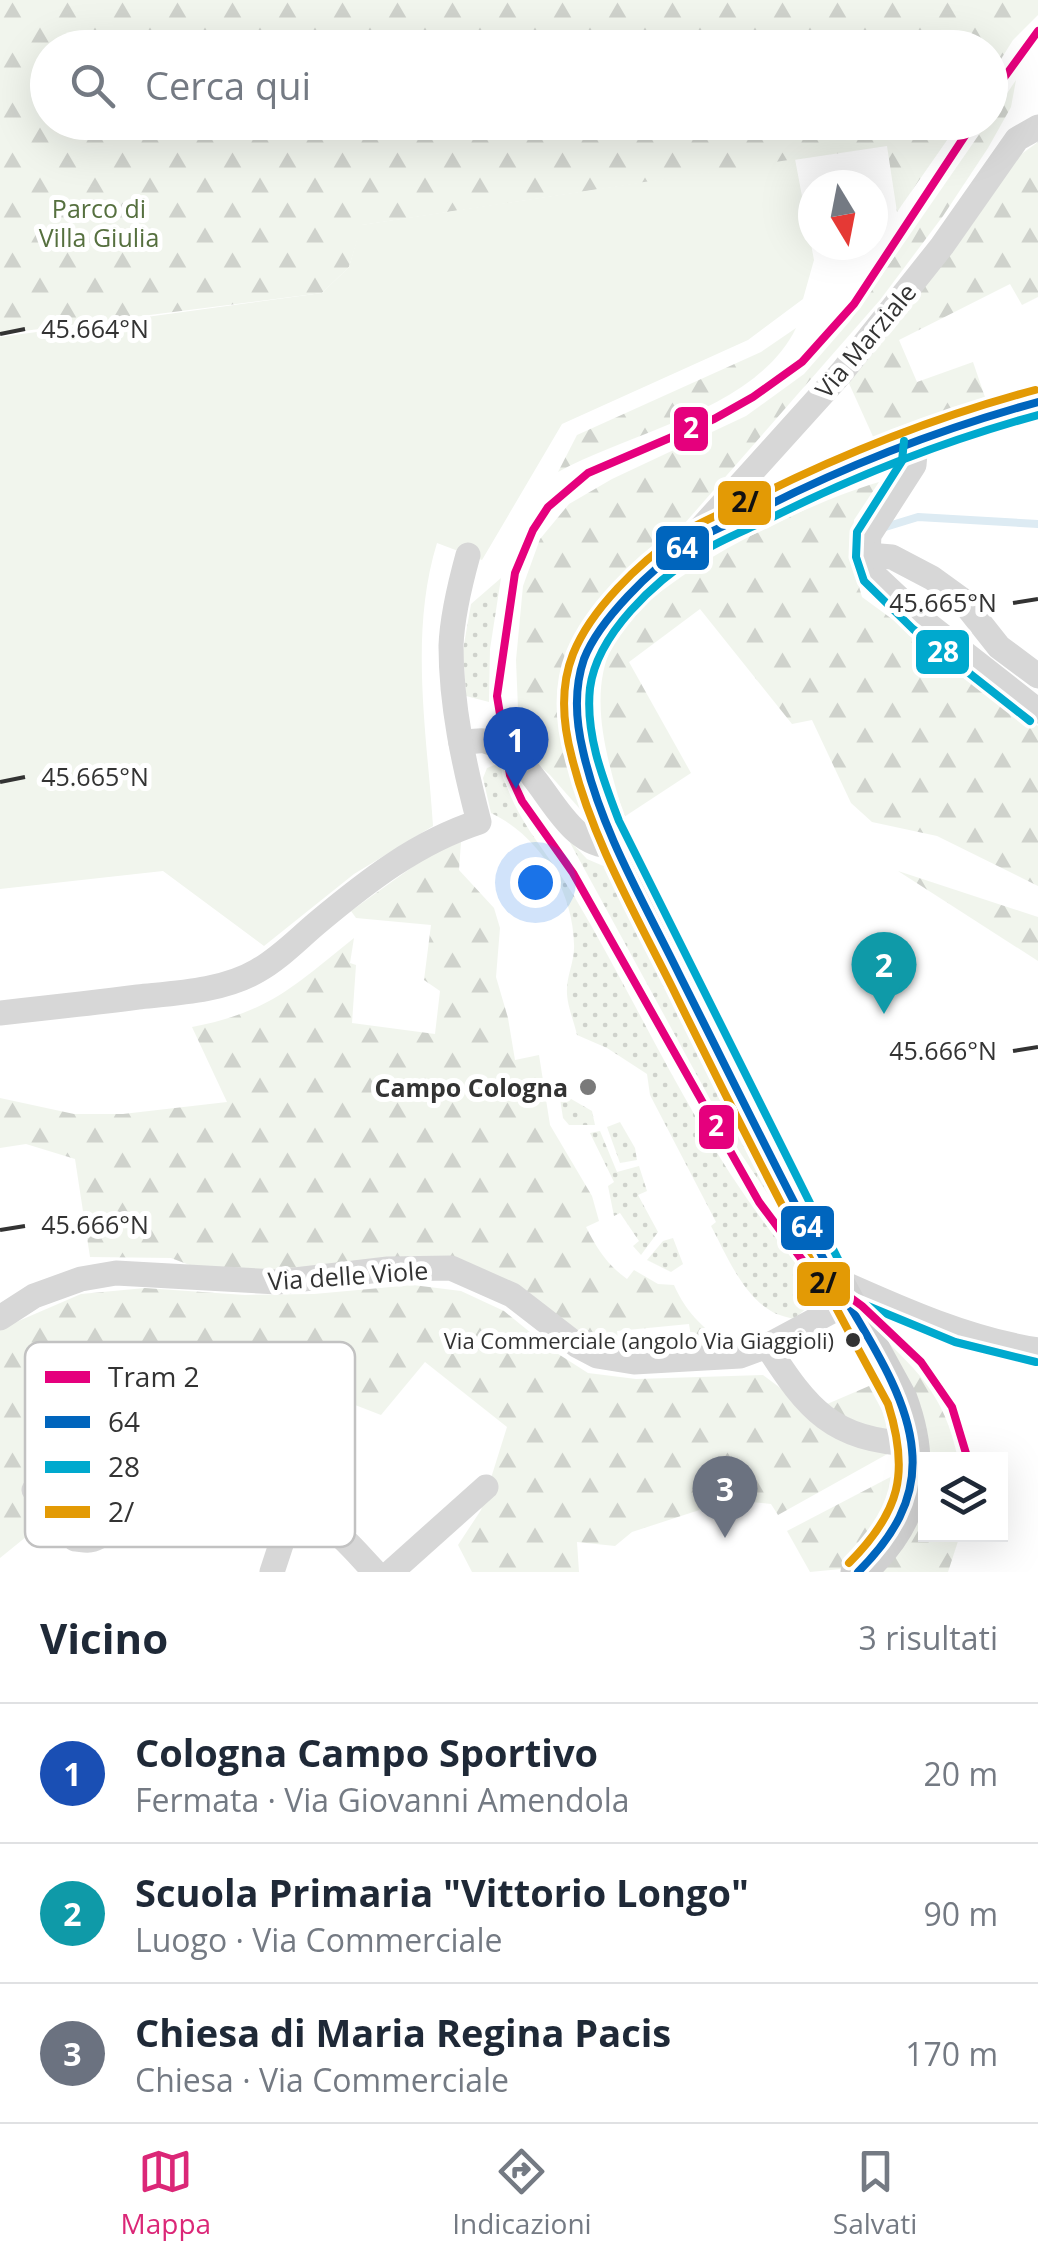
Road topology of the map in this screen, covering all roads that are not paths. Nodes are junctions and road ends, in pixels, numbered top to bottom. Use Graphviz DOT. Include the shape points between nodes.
graph roads {
  1 [pos="1038,127"];
  2 [pos="1038,402"];
  3 [pos="916,442"];
  4 [pos="683,548"];
  5 [pos="468,555"];
  6 [pos="868,555"];
  7 [pos="1038,676"];
  8 [pos="1038,712"];
  9 [pos="461,743"];
  10 [pos="618,846"];
  11 [pos="0,1012"];
  12 [pos="841,1291"];
  13 [pos="0,1318"];
  14 [pos="766,1346"];
  15 [pos="1038,1350"];
  16 [pos="912,1444"];
  17 [pos="486,1487"];
  18 [pos="280,1547"];
  19 [pos="352,1547"];
  20 [pos="272,1572"];
  21 [pos="375,1572"];
  22 [pos="392,1572"];
  23 [pos="858,1572"];
  1 -- 4 [label="street, Via Marziale" via="1017,139 842,372"];
  2 -- 3 [label="main road"];
  3 -- 4 [label="main road" via="786,495"];
  3 -- 6 [label="street" via="914,465 869,536"];
  4 -- 10 [label="main road" via="608,620 585,656 578,683 586,764"];
  5 -- 9 [label="street" via="451,644"];
  6 -- 7 [label="street" via="892,557 932,578"];
  6 -- 8 [label="street" via="875,576 921,619"];
  9 -- 10 [label="street" via="484,741 505,752 540,783 586,841"];
  9 -- 11 [label="street" via="478,822 404,857 256,972 170,994"];
  10 -- 12 [label="main road"];
  12 -- 14 [label="street, Via delle Viole"];
  12 -- 15 [label="street"];
  12 -- 16 [label="main road" via="900,1399"];
  13 -- 14 [label="street, Via delle Viole" via="34,1296 116,1274 278,1282 430,1267 492,1284 578,1346 614,1360 725,1358"];
  14 -- 16 [label="street" via="818,1414 876,1442"];
  16 -- 23 [label="main road" via="910,1497 890,1538"];
  17 -- 22 [label="street"];
  18 -- 20 [label="street"];
  19 -- 21 [label="street"];
}
